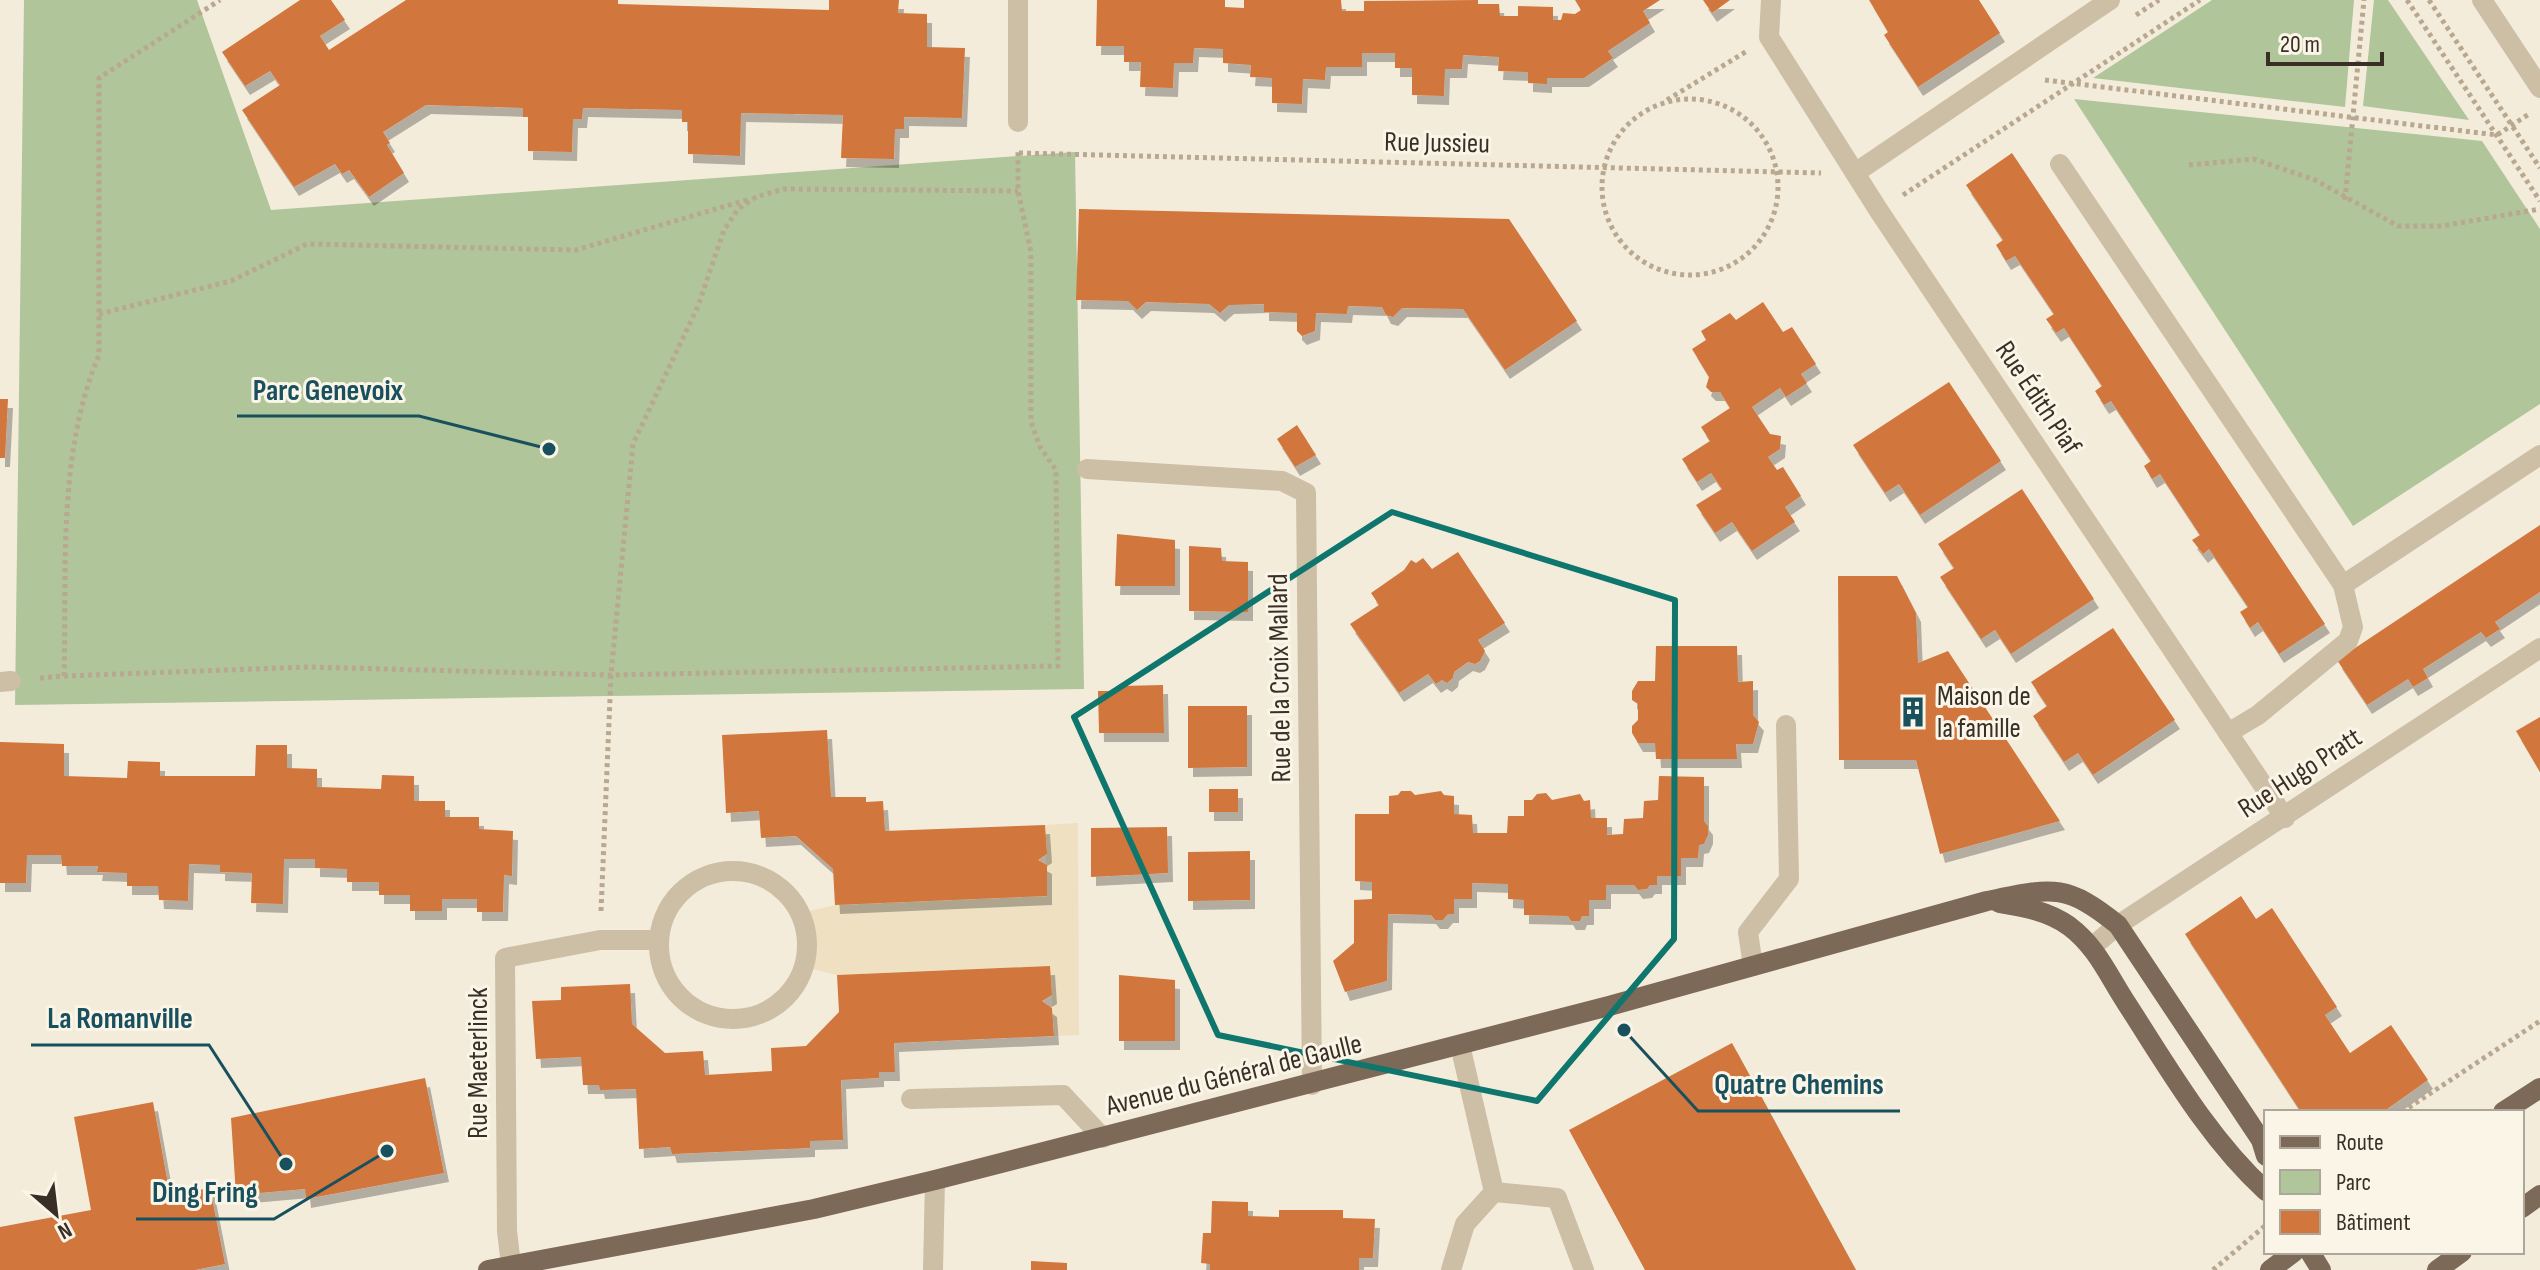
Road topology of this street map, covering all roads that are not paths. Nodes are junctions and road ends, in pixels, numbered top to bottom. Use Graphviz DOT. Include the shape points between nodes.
graph roads {
  1 [pos="1018,0"];
  2 [pos="1771,0"];
  3 [pos="2110,0"];
  4 [pos="2482,0"];
  5 [pos="2540,88"];
  6 [pos="1018,122"];
  7 [pos="2060,164"];
  8 [pos="1855,173"];
  9 [pos="2540,455"];
  10 [pos="1087,469"];
  11 [pos="2343,585"];
  12 [pos="2540,648"];
  13 [pos="1786,725"];
  14 [pos="2228,733"];
  15 [pos="2285,818"];
  16 [pos="1987,901"];
  17 [pos="2118,925"];
  18 [pos="659,940"];
  19 [pos="2093,946"];
  20 [pos="1753,966"];
  21 [pos="1460,1045"];
  22 [pos="1312,1085"];
  23 [pos="2540,1088"];
  24 [pos="911,1099"];
  25 [pos="2506,1110"];
  26 [pos="1103,1138"];
  27 [pos="2264,1152"];
  28 [pos="935,1180"];
  29 [pos="2264,1189"];
  30 [pos="1494,1192"];
  31 [pos="2291,1254"];
  32 [pos="2459,1254"];
  33 [pos="524,1266"];
  34 [pos="488,1270"];
  35 [pos="933,1270"];
  36 [pos="1451,1270"];
  37 [pos="1584,1270"];
  38 [pos="2270,1270"];
  39 [pos="2437,1270"];
  1 -- 6 [label="street"];
  2 -- 8 [label="street, Rue Édith Piaf" via="1769,37"];
  3 -- 8 [label="street"];
  4 -- 5 [label="street"];
  7 -- 11 [label="street"];
  8 -- 14 [label="street, Rue Édith Piaf"];
  9 -- 11 [label="street"];
  10 -- 22 [label="street, Rue de la Croix Mallard" via="1282,481 1306,493"];
  11 -- 14 [label="street" via="2353,627 2348,641"];
  12 -- 15 [label="street, Rue Hugo Pratt"];
  13 -- 20 [label="street" via="1789,879 1748,932"];
  14 -- 15 [label="street, Rue Édith Piaf"];
  15 -- 17 [label="street, Rue Hugo Pratt"];
  16 -- 17 [label="main road, Avenue du Général de Gaulle" via="2045,890 2086,899"];
  16 -- 19 [label="main road, Avenue du Général de Gaulle" via="2038,910"];
  16 -- 20 [label="main road, Avenue du Général de Gaulle"];
  17 -- 19 [label="street, Rue Hugo Pratt"];
  17 -- 27 [label="main road, Avenue du Général de Gaulle"];
  18 -- 18 [label="street" via="661,964 687,1003 731,1019 755,1016 776,1005 793,988 807,951 801,913 787,893 744,871 697,880 665,916"];
  18 -- 33 [label="street, Rue Maeterlinck" via="600,940 505,958 507,1231"];
  19 -- 29 [label="main road, Avenue du Général de Gaulle" via="2232,1161"];
  20 -- 21 [label="main road, Avenue du Général de Gaulle"];
  21 -- 22 [label="main road, Avenue du Général de Gaulle"];
  21 -- 30 [label="street"];
  22 -- 26 [label="main road, Avenue du Général de Gaulle"];
  23 -- 25 [label="main road"];
  24 -- 26 [label="street" via="1063,1095"];
  26 -- 28 [label="main road, Avenue du Général de Gaulle"];
  28 -- 33 [label="main road, Avenue du Général de Gaulle"];
  28 -- 35 [label="street"];
  30 -- 36 [label="street" via="1465,1224"];
  30 -- 37 [label="street" via="1557,1198"];
  31 -- 38 [label="main road"];
  32 -- 39 [label="main road"];
  33 -- 34 [label="main road, Avenue du Général de Gaulle"];
}
